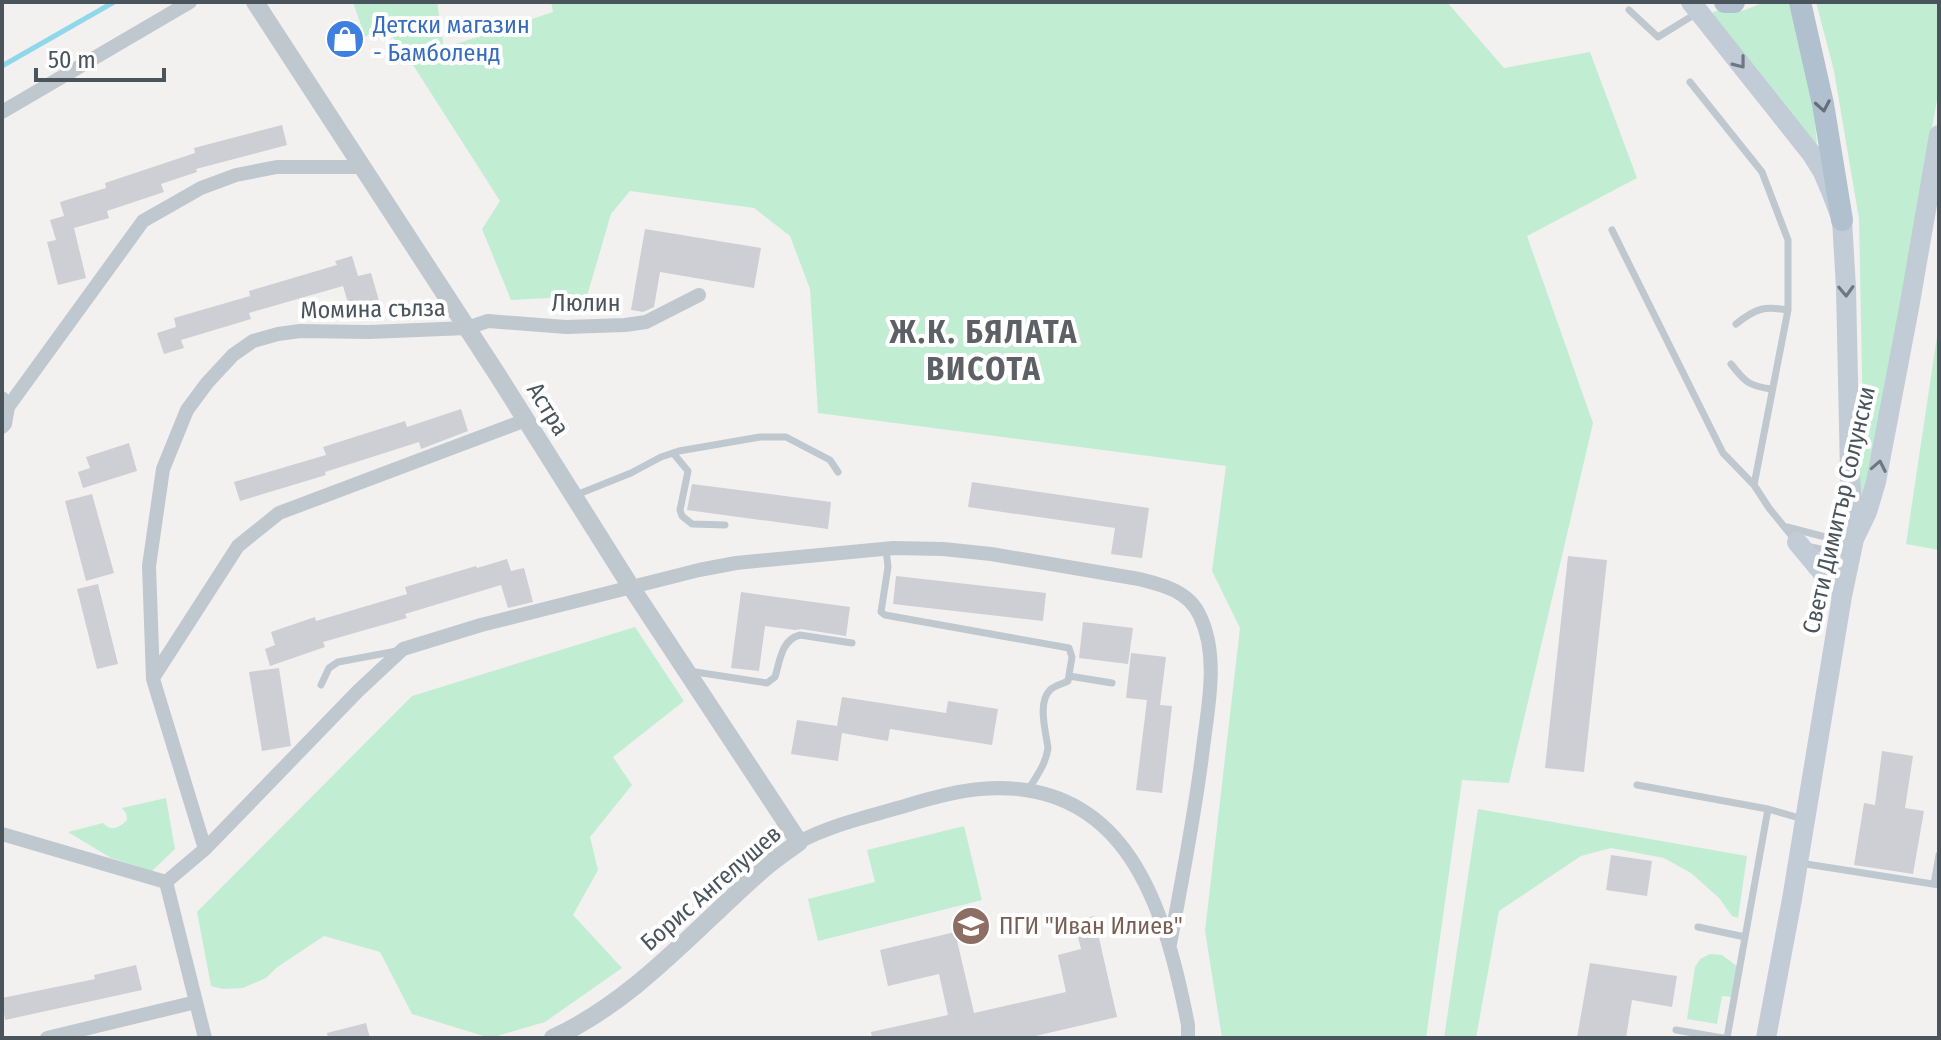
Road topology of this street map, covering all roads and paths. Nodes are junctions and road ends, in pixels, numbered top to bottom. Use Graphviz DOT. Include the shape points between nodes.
graph roads {
  1 [pos="190,2"];
  2 [pos="255,2"];
  3 [pos="1725,2"];
  4 [pos="1734,2"];
  5 [pos="1800,2"];
  6 [pos="1695,7"];
  7 [pos="1629,10"];
  8 [pos="1690,82"];
  9 [pos="2,112"];
  10 [pos="1939,135"];
  11 [pos="363,167"];
  12 [pos="1842,220"];
  13 [pos="1612,230"];
  14 [pos="699,295"];
  15 [pos="1788,310"];
  16 [pos="1736,324"];
  17 [pos="467,328"];
  18 [pos="1731,364"];
  19 [pos="1771,389"];
  20 [pos="5,402"];
  21 [pos="526,420"];
  22 [pos="2,427"];
  23 [pos="673,453"];
  24 [pos="838,472"];
  25 [pos="1754,485"];
  26 [pos="574,496"];
  27 [pos="725,525"];
  28 [pos="1791,534"];
  29 [pos="1853,547"];
  30 [pos="886,548"];
  31 [pos="631,587"];
  32 [pos="1842,596"];
  33 [pos="852,643"];
  34 [pos="403,649"];
  35 [pos="687,671"];
  36 [pos="1069,676"];
  37 [pos="153,679"];
  38 [pos="1112,683"];
  39 [pos="321,685"];
  40 [pos="1637,785"];
  41 [pos="1027,791"];
  42 [pos="1768,809"];
  43 [pos="1805,820"];
  44 [pos="2,834"];
  45 [pos="799,842"];
  46 [pos="205,849"];
  47 [pos="1939,855"];
  48 [pos="1798,862"];
  49 [pos="166,882"];
  50 [pos="1936,884"];
  51 [pos="1698,927"];
  52 [pos="1745,937"];
  53 [pos="1170,944"];
  54 [pos="196,1002"];
  55 [pos="1676,1030"];
  56 [pos="47,1038"];
  57 [pos="205,1038"];
  58 [pos="553,1038"];
  59 [pos="1188,1038"];
  60 [pos="1725,1038"];
  61 [pos="1766,1038"];
  1 -- 9 [label="street"];
  2 -- 11 [label="street, Астра"];
  3 -- 4 [label="main road"];
  5 -- 12 [label="main road, one-way"];
  6 -- 7 [label="lane" via="1658,37"];
  6 -- 12 [label="main road, one-way" via="1811,153"];
  8 -- 15 [label="lane" via="1762,172 1788,240"];
  29 -- 10 [label="main road, Свети Димитър Солунски, one-way" via="1876,482"];
  11 -- 17 [label="street, Астра"];
  11 -- 20 [label="street" via="277,167 236,175 143,221"];
  12 -- 29 [label="main road, one-way"];
  13 -- 25 [label="lane" via="1723,453"];
  14 -- 17 [label="street, Люлин" via="635,324 566,327 488,321"];
  15 -- 16 [label="lane" via="1769,307"];
  15 -- 19 [label="lane"];
  17 -- 21 [label="street, Астра"];
  17 -- 37 [label="street, Момина сълза" via="278,334 253,341 207,383 187,410 163,469 149,566"];
  18 -- 19 [label="lane" via="1754,387"];
  19 -- 25 [label="lane"];
  20 -- 22 [label="street"];
  21 -- 26 [label="street, Астра"];
  21 -- 37 [label="street" via="279,513 238,546"];
  23 -- 24 [label="lane" via="786,437 830,460"];
  23 -- 26 [label="lane"];
  23 -- 27 [label="lane" via="688,471 682,516 692,524"];
  25 -- 28 [label="lane"];
  26 -- 31 [label="street, Астра"];
  28 -- 29 [label="lane"];
  28 -- 29 [label="lane" via="1806,546"];
  28 -- 32 [label="main road"];
  29 -- 32 [label="main road, Свети Димитър Солунски"];
  30 -- 31 [label="street" via="736,563"];
  30 -- 36 [label="lane" via="881,612 1069,648"];
  30 -- 53 [label="street" via="991,554 1139,579 1180,593 1200,614 1210,649 1210,693 1193,826"];
  31 -- 34 [label="street"];
  31 -- 35 [label="street, Астра"];
  32 -- 43 [label="main road, Свети Димитър Солунски"];
  33 -- 35 [label="lane" via="793,636 775,677 767,683"];
  34 -- 39 [label="lane" via="338,662"];
  34 -- 46 [label="street"];
  35 -- 45 [label="street, Астра"];
  36 -- 38 [label="lane"];
  36 -- 41 [label="lane" via="1045,699 1047,755"];
  37 -- 46 [label="street, Момина сълза"];
  40 -- 42 [label="lane"];
  41 -- 45 [label="street, Борис Ангелушев" via="978,789 945,796"];
  41 -- 53 [label="street, Борис Ангелушев" via="1072,803 1108,828 1137,869"];
  42 -- 43 [label="lane"];
  42 -- 52 [label="lane"];
  43 -- 48 [label="main road, Свети Димитър Солунски"];
  44 -- 49 [label="street"];
  45 -- 58 [label="street, Борис Ангелушев" via="648,975"];
  46 -- 49 [label="street"];
  47 -- 50 [label="lane"];
  48 -- 50 [label="lane"];
  48 -- 61 [label="main road, Свети Димитър Солунски"];
  49 -- 54 [label="street"];
  51 -- 52 [label="lane"];
  52 -- 60 [label="lane"];
  53 -- 59 [label="street, Борис Ангелушев"];
  54 -- 56 [label="street"];
  54 -- 57 [label="street"];
  55 -- 60 [label="lane"];
}
